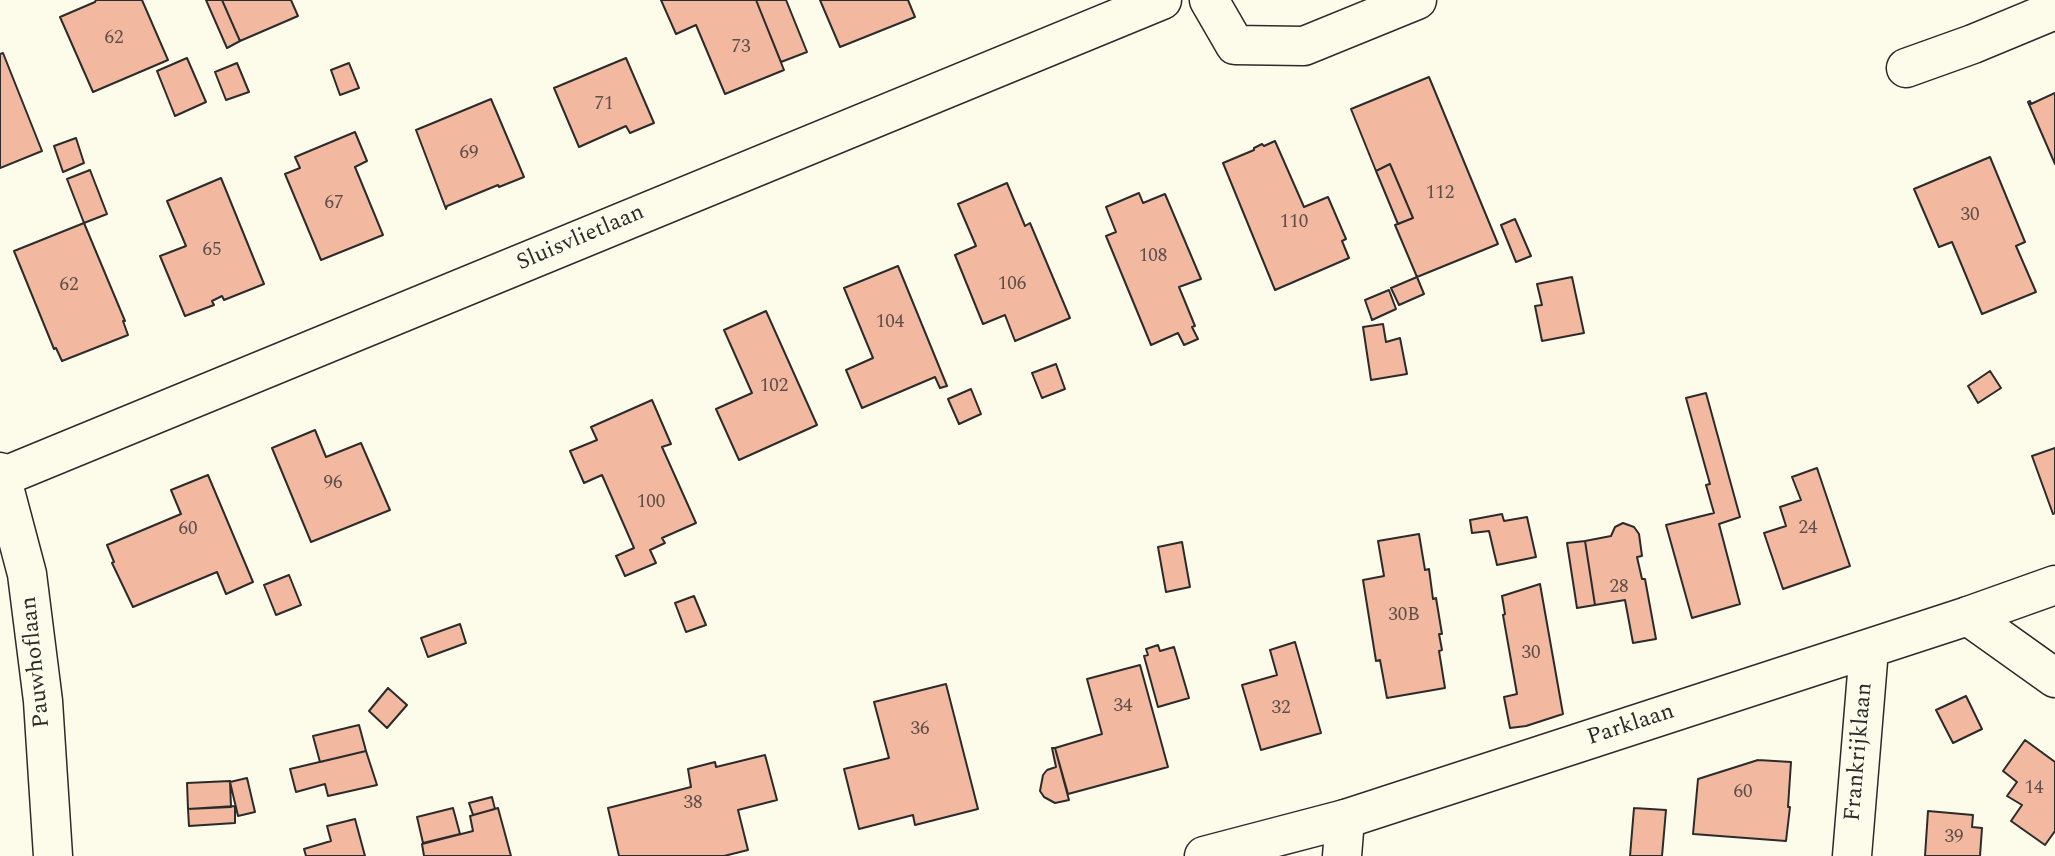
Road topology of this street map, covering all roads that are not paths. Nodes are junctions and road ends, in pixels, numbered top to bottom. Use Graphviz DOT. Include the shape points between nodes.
graph roads {
  1 [pos="1162,0"];
  2 [pos="1209,0"];
  3 [pos="1417,0"];
  4 [pos="2055,10"];
  5 [pos="1906,68"];
  6 [pos="1,475"];
  7 [pos="2055,584"];
  8 [pos="1968,616"];
  9 [pos="1869,649"];
  10 [pos="2055,678"];
  11 [pos="1344,837"];
  12 [pos="53,856"];
  13 [pos="1203,856"];
  14 [pos="1852,856"];
  1 -- 6 [label="street, Sluisvlietlaan"];
  2 -- 3 [label="street" via="1235,45 1304,46"];
  4 -- 5 [label="street"];
  6 -- 12 [label="street, Pauwhoflaan" via="29,587 43,701"];
  7 -- 8 [label="street, Parklaan"];
  8 -- 9 [label="street, Parklaan"];
  8 -- 10 [label="street"];
  9 -- 11 [label="street, Parklaan"];
  9 -- 14 [label="street, Frankrijklaan"];
  11 -- 13 [label="street, Parklaan"];
}
